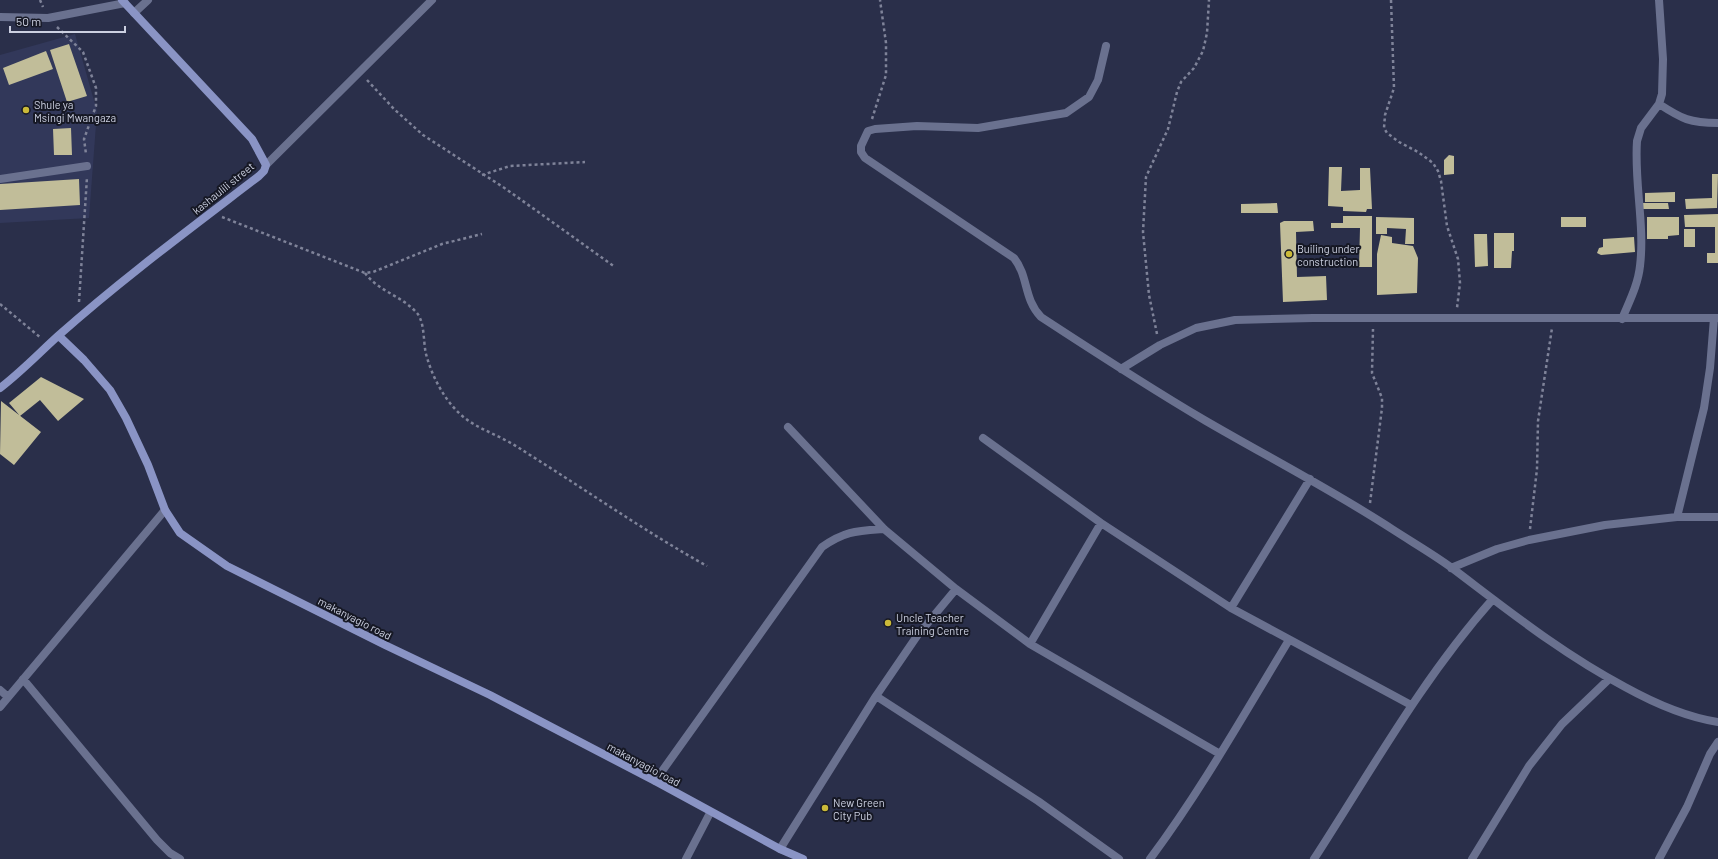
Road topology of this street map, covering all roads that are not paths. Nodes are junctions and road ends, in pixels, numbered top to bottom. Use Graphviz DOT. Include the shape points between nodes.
graph roads {
  1 [pos="148,0"];
  2 [pos="432,0"];
  3 [pos="1659,0"];
  4 [pos="123,2"];
  5 [pos="134,13"];
  6 [pos="0,17"];
  7 [pos="1106,46"];
  8 [pos="1659,104"];
  9 [pos="1718,123"];
  10 [pos="266,165"];
  11 [pos="87,166"];
  12 [pos="0,179"];
  13 [pos="1716,318"];
  14 [pos="1622,319"];
  15 [pos="59,336"];
  16 [pos="1121,369"];
  17 [pos="0,388"];
  18 [pos="788,427"];
  19 [pos="983,438"];
  20 [pos="1310,479"];
  21 [pos="165,510"];
  22 [pos="1676,517"];
  23 [pos="1718,517"];
  24 [pos="1101,523"];
  25 [pos="884,529"];
  26 [pos="1451,568"];
  27 [pos="956,589"];
  28 [pos="1492,600"];
  29 [pos="1231,608"];
  30 [pos="1288,640"];
  31 [pos="1030,644"];
  32 [pos="23,679"];
  33 [pos="1609,679"];
  34 [pos="0,690"];
  35 [pos="876,696"];
  36 [pos="8,697"];
  37 [pos="1411,705"];
  38 [pos="0,706"];
  39 [pos="1718,722"];
  40 [pos="1718,742"];
  41 [pos="1220,754"];
  42 [pos="655,781"];
  43 [pos="710,813"];
  44 [pos="780,849"];
  45 [pos="180,859"];
  46 [pos="686,859"];
  47 [pos="803,859"];
  48 [pos="1119,859"];
  49 [pos="1150,859"];
  50 [pos="1314,859"];
  51 [pos="1472,859"];
  52 [pos="1659,859"];
  1 -- 5 [label="street"];
  2 -- 10 [label="street"];
  3 -- 8 [label="street" via="1663,59"];
  4 -- 5 [label="street, kashaulili street"];
  4 -- 6 [label="street" via="48,18"];
  5 -- 10 [label="street, kashaulili street" via="252,139"];
  7 -- 16 [label="street" via="1098,80 1089,97 1066,113 978,128 917,126 875,129 868,131 860,146 865,158 1014,258 1023,274 1029,300 1041,317"];
  8 -- 9 [label="street" via="1681,119"];
  8 -- 14 [label="street" via="1643,125 1637,141 1640,267 1634,292"];
  10 -- 15 [label="street, kashaulili street" via="259,176 150,260"];
  11 -- 12 [label="street"];
  13 -- 14 [label="street"];
  13 -- 22 [label="street" via="1704,408"];
  14 -- 16 [label="street" via="1235,320 1196,328"];
  15 -- 17 [label="street" via="22,372"];
  15 -- 21 [label="street, makanyagio road" via="110,390 142,452"];
  16 -- 20 [label="street"];
  18 -- 25 [label="street"];
  19 -- 24 [label="street"];
  20 -- 26 [label="street"];
  20 -- 29 [label="street"];
  21 -- 32 [label="street"];
  21 -- 42 [label="street, makanyagio road" via="180,533 227,566 490,695"];
  22 -- 23 [label="street"];
  22 -- 26 [label="street" via="1605,525 1528,540 1497,549"];
  24 -- 29 [label="street"];
  24 -- 31 [label="street"];
  25 -- 27 [label="street"];
  25 -- 42 [label="street" via="856,531 838,537 822,547"];
  26 -- 28 [label="street"];
  27 -- 31 [label="street"];
  27 -- 35 [label="street" via="917,636"];
  28 -- 33 [label="street" via="1553,644"];
  28 -- 37 [label="street" via="1448,652"];
  29 -- 30 [label="street"];
  30 -- 37 [label="street"];
  30 -- 41 [label="street"];
  31 -- 41 [label="street"];
  32 -- 36 [label="street"];
  32 -- 45 [label="street" via="157,840"];
  33 -- 39 [label="street" via="1687,715"];
  33 -- 51 [label="street" via="1562,724 1529,766"];
  34 -- 36 [label="street"];
  35 -- 44 [label="street"];
  35 -- 48 [label="street" via="1038,801"];
  36 -- 38 [label="street"];
  37 -- 50 [label="street"];
  40 -- 52 [label="street"];
  41 -- 49 [label="street"];
  42 -- 43 [label="street, makanyagio road"];
  43 -- 44 [label="street, makanyagio road"];
  43 -- 46 [label="street"];
  44 -- 47 [label="street, makanyagio road"];
}
